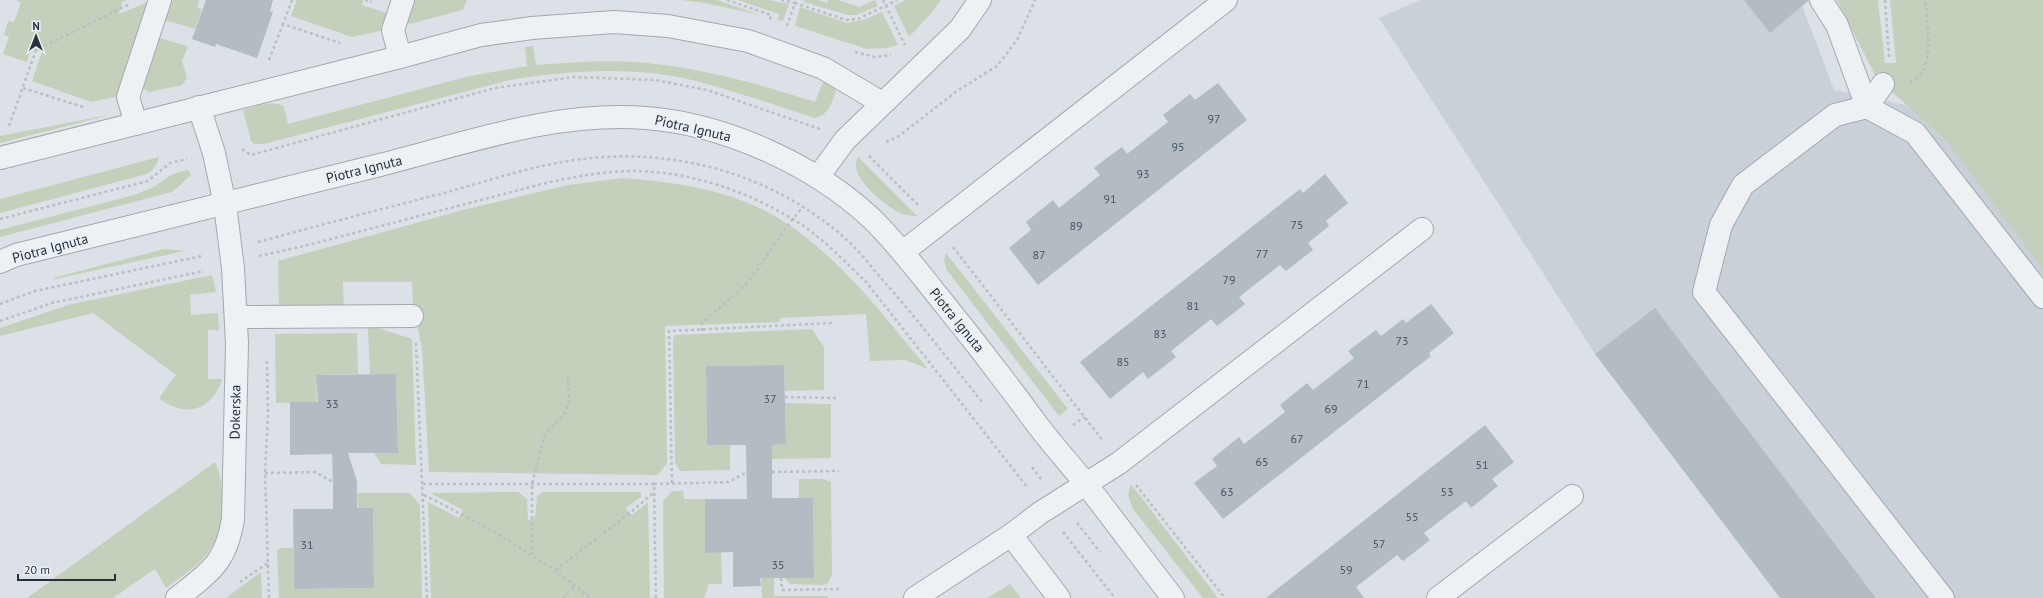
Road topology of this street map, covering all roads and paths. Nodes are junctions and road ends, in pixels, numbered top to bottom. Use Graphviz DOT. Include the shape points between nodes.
graph roads {
  1 [pos="160,0"];
  2 [pos="403,0"];
  3 [pos="781,0"];
  4 [pos="884,0"];
  5 [pos="897,0"];
  6 [pos="980,0"];
  7 [pos="1036,0"];
  8 [pos="1226,0"];
  9 [pos="1821,0"];
  10 [pos="1885,0"];
  11 [pos="1925,0"];
  12 [pos="795,1"];
  13 [pos="886,6"];
  14 [pos="120,8"];
  15 [pos="786,31"];
  16 [pos="911,46"];
  17 [pos="850,51"];
  18 [pos="895,53"];
  19 [pos="400,58"];
  20 [pos="1889,60"];
  21 [pos="1906,83"];
  22 [pos="1883,84"];
  23 [pos="22,88"];
  24 [pos="882,103"];
  25 [pos="199,107"];
  26 [pos="1868,107"];
  27 [pos="86,108"];
  28 [pos="136,124"];
  29 [pos="16,127"];
  30 [pos="885,142"];
  31 [pos="864,151"];
  32 [pos="0,158"];
  33 [pos="188,159"];
  34 [pos="818,177"];
  35 [pos="225,205"];
  36 [pos="803,207"];
  37 [pos="919,207"];
  38 [pos="792,218"];
  39 [pos="0,219"];
  40 [pos="1422,229"];
  41 [pos="254,243"];
  42 [pos="952,246"];
  43 [pos="903,252"];
  44 [pos="196,257"];
  45 [pos="0,262"];
  46 [pos="232,263"];
  47 [pos="2043,297"];
  48 [pos="0,304"];
  49 [pos="412,316"];
  50 [pos="236,317"];
  51 [pos="265,317"];
  52 [pos="0,321"];
  53 [pos="833,322"];
  54 [pos="702,331"];
  55 [pos="568,375"];
  56 [pos="785,397"];
  57 [pos="836,398"];
  58 [pos="984,404"];
  59 [pos="1084,417"];
  60 [pos="1078,421"];
  61 [pos="1119,463"];
  62 [pos="1031,464"];
  63 [pos="839,471"];
  64 [pos="747,472"];
  65 [pos="772,472"];
  66 [pos="266,473"];
  67 [pos="1042,481"];
  68 [pos="333,482"];
  69 [pos="672,483"];
  70 [pos="423,484"];
  71 [pos="532,484"];
  72 [pos="654,484"];
  73 [pos="1087,485"];
  74 [pos="654,492"];
  75 [pos="424,494"];
  76 [pos="1572,496"];
  77 [pos="1045,510"];
  78 [pos="1011,535"];
  79 [pos="532,556"];
  80 [pos="268,563"];
  81 [pos="556,570"];
  82 [pos="781,578"];
  83 [pos="238,583"];
  84 [pos="575,585"];
  85 [pos="840,589"];
  86 [pos="177,598"];
  87 [pos="269,598"];
  88 [pos="427,598"];
  89 [pos="563,598"];
  90 [pos="590,598"];
  91 [pos="656,598"];
  92 [pos="915,598"];
  93 [pos="1059,598"];
  94 [pos="1115,598"];
  95 [pos="1174,598"];
  96 [pos="1225,598"];
  97 [pos="1438,598"];
  98 [pos="1943,598"];
  1 -- 28 [label="street" via="128,97"];
  2 -- 19 [label="street" via="393,30"];
  3 -- 12 [label="path"];
  4 -- 13 [label="path"];
  5 -- 13 [label="path"];
  6 -- 24 [label="street" via="960,29"];
  7 -- 30 [label="path" via="1017,40 997,66 957,91 899,136"];
  8 -- 43 [label="street"];
  9 -- 26 [label="street" via="1837,25"];
  10 -- 20 [label="path"];
  11 -- 21 [label="path" via="1929,47 1927,59 1919,76"];
  12 -- 13 [label="path" via="846,20 858,19"];
  12 -- 15 [label="path"];
  13 -- 16 [label="path" via="907,48"];
  14 -- 23 [label="path" via="36,50"];
  17 -- 18 [label="path" via="875,57"];
  19 -- 24 [label="street" via="481,35 532,28 614,22 641,23 748,41 822,68"];
  19 -- 25 [label="street"];
  22 -- 26 [label="street"];
  23 -- 27 [label="path"];
  23 -- 29 [label="path" via="9,129"];
  24 -- 34 [label="street" via="844,140"];
  25 -- 28 [label="street"];
  25 -- 35 [label="street, Dokerska" via="214,153"];
  26 -- 47 [label="street" via="1915,133"];
  26 -- 98 [label="street" via="1835,115 1743,185 1722,225 1704,292"];
  28 -- 32 [label="street"];
  31 -- 37 [label="path"];
  33 -- 39 [label="path" via="170,163 148,181"];
  34 -- 35 [label="street, Piotra Ignuta" via="746,142 710,130 646,118 592,117 526,127"];
  34 -- 43 [label="street, Piotra Ignuta" via="872,218"];
  35 -- 45 [label="street, Piotra Ignuta" via="16,255"];
  35 -- 46 [label="street, Dokerska"];
  36 -- 38 [label="path"];
  36 -- 41 [label="path" via="740,175 698,164 620,156 556,163"];
  36 -- 58 [label="path" via="847,240 895,294"];
  38 -- 46 [label="path" via="728,188 691,177 628,171 546,183"];
  38 -- 54 [label="path" via="753,276 702,323"];
  38 -- 77 [label="path" via="867,283"];
  40 -- 61 [label="street"];
  42 -- 59 [label="path"];
  43 -- 73 [label="street, Piotra Ignuta" via="994,366 1049,441"];
  44 -- 48 [label="path" via="35,291"];
  46 -- 50 [label="street, Dokerska"];
  46 -- 52 [label="path" via="52,303"];
  49 -- 51 [label="street"];
  49 -- 70 [label="path" via="418,353"];
  50 -- 51 [label="street"];
  50 -- 86 [label="street, Dokerska" via="233,519 230,540 221,557 205,576"];
  51 -- 66 [label="path" via="268,417"];
  53 -- 54 [label="path"];
  54 -- 69 [label="path" via="669,331"];
  55 -- 71 [label="path" via="569,402 564,415 545,434"];
  56 -- 57 [label="path"];
  59 -- 60 [label="path"];
  59 -- 61 [label="path"];
  61 -- 73 [label="street"];
  61 -- 96 [label="path"];
  62 -- 67 [label="path"];
  63 -- 65 [label="path"];
  64 -- 69 [label="path" via="729,482"];
  66 -- 68 [label="path" via="315,472"];
  66 -- 80 [label="path"];
  69 -- 72 [label="path"];
  70 -- 71 [label="path"];
  70 -- 75 [label="path"];
  71 -- 72 [label="path"];
  71 -- 79 [label="path"];
  72 -- 74 [label="path"];
  73 -- 77 [label="street"];
  73 -- 95 [label="street, Piotra Ignuta"];
  74 -- 81 [label="path"];
  74 -- 91 [label="path"];
  75 -- 79 [label="path" via="465,515"];
  75 -- 88 [label="path"];
  76 -- 97 [label="street"];
  77 -- 78 [label="street"];
  77 -- 94 [label="path"];
  78 -- 92 [label="street"];
  78 -- 93 [label="street"];
  79 -- 81 [label="path"];
  80 -- 83 [label="path"];
  80 -- 87 [label="path"];
  81 -- 84 [label="path"];
  82 -- 85 [label="path" via="782,590"];
  84 -- 89 [label="path"];
  84 -- 90 [label="path"];
}
